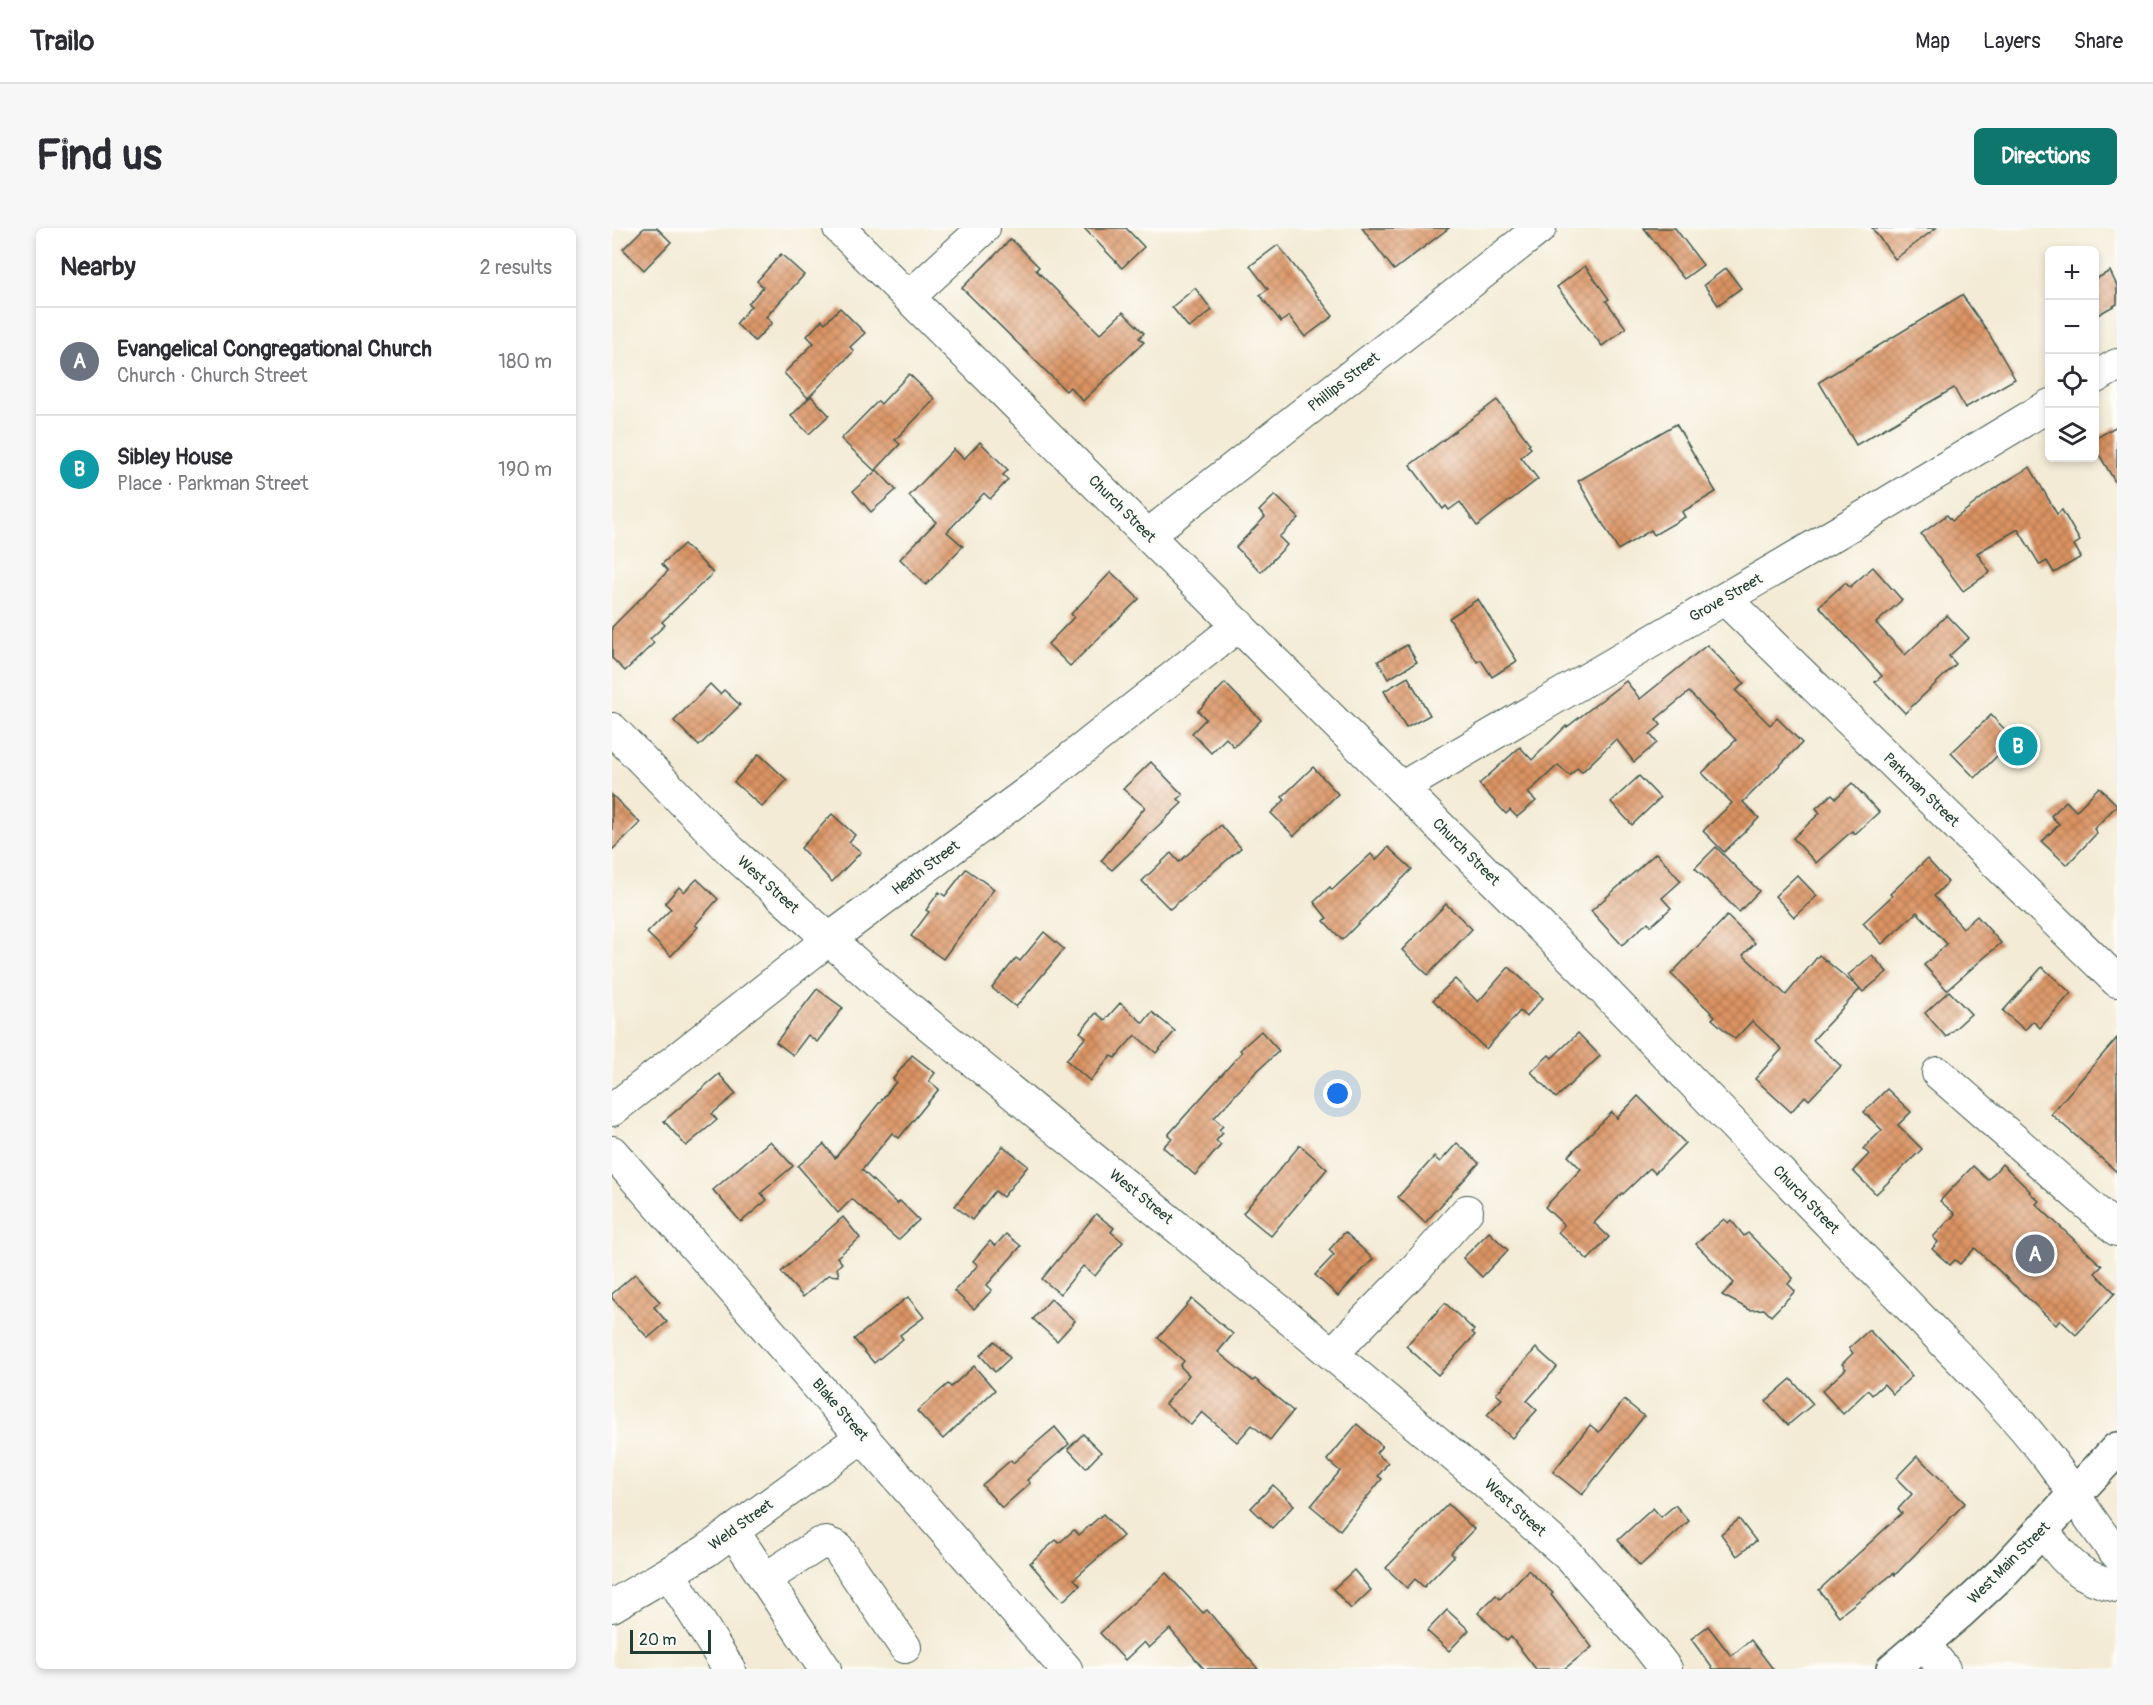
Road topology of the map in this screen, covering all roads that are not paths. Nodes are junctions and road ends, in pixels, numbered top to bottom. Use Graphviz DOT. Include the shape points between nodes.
graph roads {
  1 [pos="839,228"];
  2 [pos="984,228"];
  3 [pos="1540,228"];
  4 [pos="909,297"];
  5 [pos="2117,365"];
  6 [pos="2099,375"];
  7 [pos="2045,407"];
  8 [pos="1148,535"];
  9 [pos="1725,599"];
  10 [pos="1239,626"];
  11 [pos="612,729"];
  12 [pos="1401,788"];
  13 [pos="828,940"];
  14 [pos="2117,981"];
  15 [pos="1938,1073"];
  16 [pos="612,1110"];
  17 [pos="612,1152"];
  18 [pos="1467,1211"];
  19 [pos="2117,1230"];
  20 [pos="1332,1354"];
  21 [pos="863,1436"];
  22 [pos="2117,1449"];
  23 [pos="2074,1494"];
  24 [pos="2042,1530"];
  25 [pos="733,1531"];
  26 [pos="2117,1554"];
  27 [pos="669,1573"];
  28 [pos="765,1579"];
  29 [pos="2117,1586"];
  30 [pos="612,1606"];
  31 [pos="1923,1643"];
  32 [pos="905,1647"];
  33 [pos="729,1669"];
  34 [pos="825,1669"];
  35 [pos="1066,1669"];
  36 [pos="1666,1669"];
  37 [pos="1893,1669"];
  38 [pos="1944,1669"];
  1 -- 4 [label="street, Church Street"];
  2 -- 4 [label="street"];
  3 -- 8 [label="street, Phillips Street"];
  4 -- 8 [label="street, Church Street"];
  5 -- 6 [label="street"];
  7 -- 9 [label="street, Grove Street"];
  8 -- 10 [label="street, Church Street"];
  9 -- 12 [label="street, Grove Street"];
  9 -- 14 [label="street, Parkman Street"];
  10 -- 12 [label="street, Church Street"];
  10 -- 13 [label="street, Heath Street" via="1032,789"];
  11 -- 13 [label="street, West Street" via="731,852"];
  12 -- 23 [label="street, Church Street" via="1594,980 1974,1373 2047,1455"];
  13 -- 16 [label="street, Heath Street"];
  13 -- 20 [label="street, West Street"];
  15 -- 19 [label="street"];
  17 -- 21 [label="street, Blake Street"];
  18 -- 20 [label="street"];
  20 -- 36 [label="street, West Street" via="1570,1557"];
  21 -- 25 [label="street, Weld Street"];
  21 -- 35 [label="street, Blake Street"];
  22 -- 23 [label="main road, West Main Street"];
  23 -- 24 [label="main road, West Main Street"];
  23 -- 26 [label="street, Church Street"];
  24 -- 29 [label="street" via="2068,1564 2096,1582"];
  24 -- 31 [label="main road, West Main Street" via="2000,1575"];
  25 -- 27 [label="street, Weld Street"];
  25 -- 28 [label="street"];
  27 -- 30 [label="street, Weld Street"];
  27 -- 33 [label="street"];
  28 -- 32 [label="street" via="819,1544 837,1547"];
  28 -- 34 [label="street"];
  31 -- 37 [label="main road, West Main Street"];
  31 -- 38 [label="street"];
}
